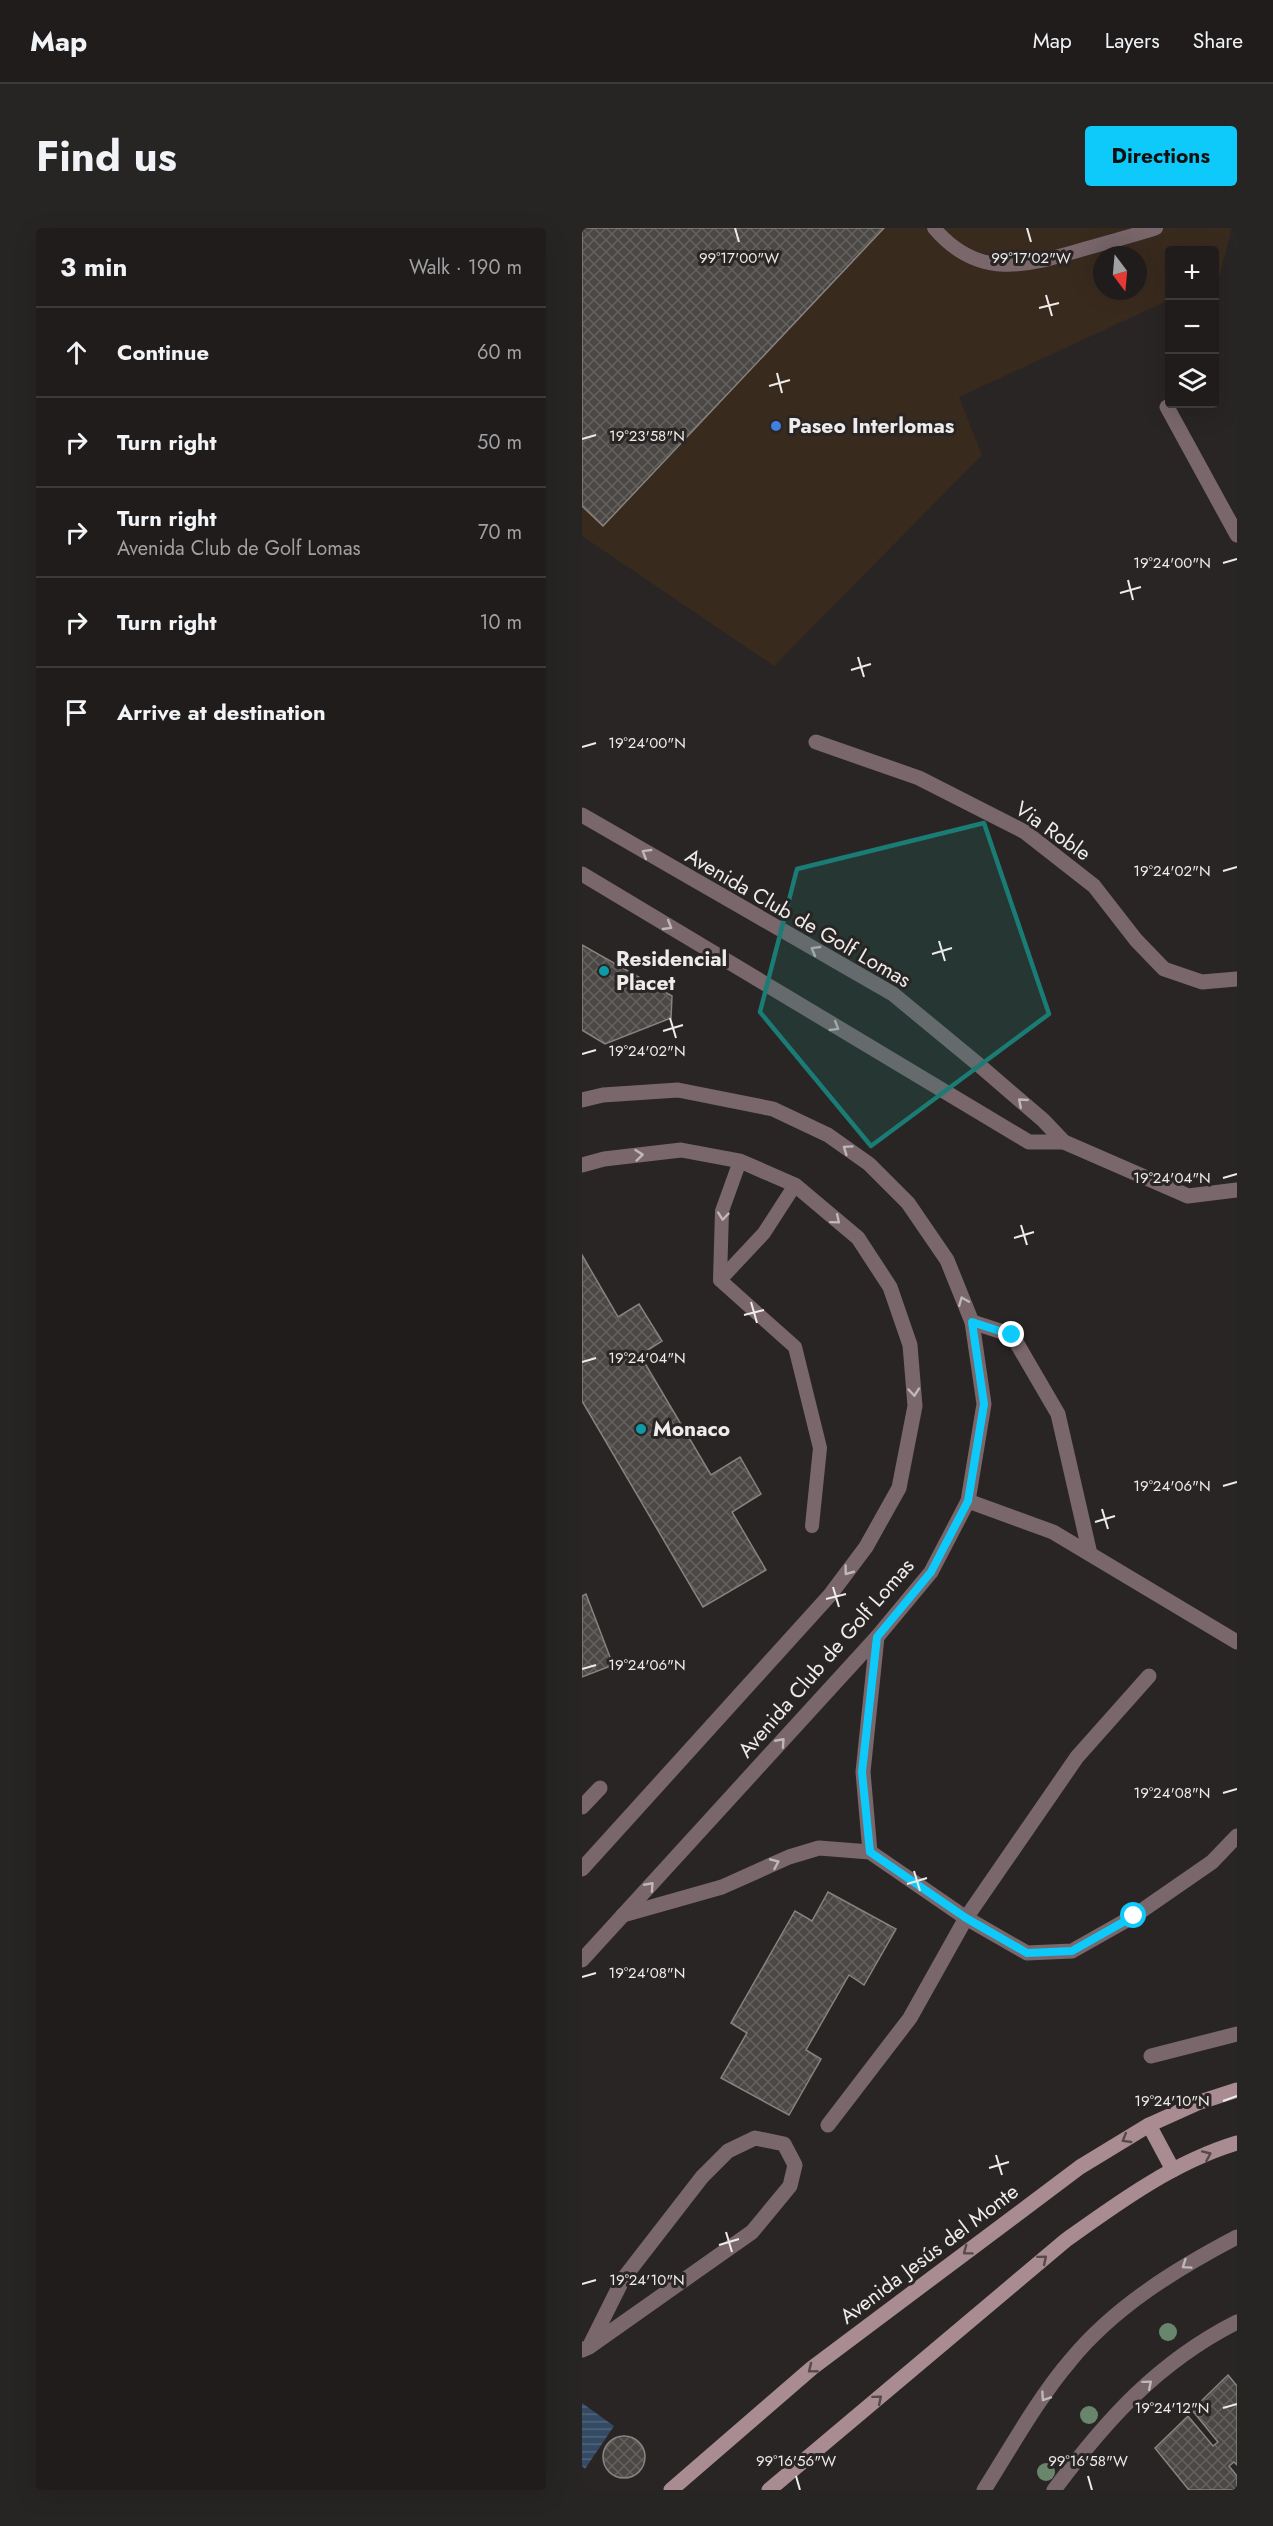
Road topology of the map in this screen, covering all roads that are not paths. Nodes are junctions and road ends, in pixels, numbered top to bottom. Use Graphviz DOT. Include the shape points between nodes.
graph roads {
  1 [pos="934,228"];
  2 [pos="1156,228"];
  3 [pos="1168,408"];
  4 [pos="1237,534"];
  5 [pos="816,742"];
  6 [pos="582,815"];
  7 [pos="582,874"];
  8 [pos="1237,979"];
  9 [pos="582,1100"];
  10 [pos="1064,1142"];
  11 [pos="740,1161"];
  12 [pos="582,1165"];
  13 [pos="795,1185"];
  14 [pos="1237,1190"];
  15 [pos="720,1280"];
  16 [pos="972,1322"];
  17 [pos="968,1501"];
  18 [pos="812,1526"];
  19 [pos="1090,1554"];
  20 [pos="877,1637"];
  21 [pos="1237,1642"];
  22 [pos="1149,1676"];
  23 [pos="600,1788"];
  24 [pos="582,1807"];
  25 [pos="1237,1836"];
  26 [pos="870,1852"];
  27 [pos="582,1869"];
  28 [pos="623,1915"];
  29 [pos="966,1918"];
  30 [pos="582,1960"];
  31 [pos="1237,2034"];
  32 [pos="1151,2056"];
  33 [pos="1237,2090"];
  34 [pos="828,2125"];
  35 [pos="1149,2125"];
  36 [pos="1237,2143"];
  37 [pos="1173,2170"];
  38 [pos="1237,2236"];
  39 [pos="1237,2322"];
  40 [pos="585,2348"];
  41 [pos="671,2490"];
  42 [pos="769,2490"];
  43 [pos="984,2490"];
  44 [pos="1054,2490"];
  1 -- 2 [label="lane" via="955,248 975,258 1016,266 1038,264"];
  3 -- 4 [label="street"];
  5 -- 8 [label="street, Via Roble" via="919,778 1025,832 1094,886 1164,969 1202,982"];
  10 -- 6 [label="street, Avenida Club de Golf Lomas, one-way" via="980,1065 893,994"];
  7 -- 10 [label="street, Avenida Club de Golf Lomas, one-way" via="1029,1142"];
  16 -- 9 [label="street, Avenida Club de Golf Lomas, one-way" via="947,1260 908,1203 869,1164 828,1135 773,1109 678,1090"];
  10 -- 14 [label="street, Avenida Club de Golf Lomas" via="1188,1196"];
  12 -- 11 [label="street, Avenida Club de Golf Lomas, one-way" via="681,1150"];
  11 -- 13 [label="street, Avenida Club de Golf Lomas"];
  11 -- 15 [label="lane, one-way" via="722,1211"];
  13 -- 15 [label="lane" via="764,1233"];
  13 -- 27 [label="street, Avenida Club de Golf Lomas, one-way" via="858,1238 890,1287 910,1345 915,1406 899,1488 866,1546 830,1595"];
  15 -- 18 [label="lane" via="795,1347 820,1448"];
  16 -- 17 [label="street, Avenida Club de Golf Lomas" via="984,1404"];
  16 -- 19 [label="street" via="1012,1335 1058,1414"];
  17 -- 19 [label="street" via="1053,1532"];
  17 -- 20 [label="street, Avenida Club de Golf Lomas" via="931,1572"];
  19 -- 21 [label="street"];
  20 -- 26 [label="street" via="862,1772"];
  28 -- 20 [label="street, Avenida Club de Golf Lomas, one-way"];
  22 -- 29 [label="street" via="1077,1757"];
  23 -- 24 [label="street"];
  25 -- 29 [label="street" via="1212,1862 1134,1916 1072,1951 1027,1953"];
  28 -- 26 [label="street, one-way" via="722,1887 819,1848"];
  26 -- 29 [label="street"];
  28 -- 30 [label="street, Avenida Club de Golf Lomas"];
  29 -- 34 [label="street" via="910,2018"];
  31 -- 32 [label="street"];
  33 -- 35 [label="main road, Avenida Jesús del Monte"];
  35 -- 37 [label="main road"];
  35 -- 41 [label="main road, Avenida Jesús del Monte, one-way" via="1080,2167 812,2368"];
  37 -- 36 [label="main road, one-way"];
  42 -- 37 [label="main road, one-way" via="1066,2240"];
  38 -- 43 [label="street, one-way" via="1192,2260 1121,2310 1070,2361"];
  44 -- 39 [label="street, one-way" via="1114,2414 1180,2356"];
  40 -- 40 [label="street" via="752,2232 790,2186 795,2165 784,2144 755,2138 728,2151 702,2177 623,2279"];
}
